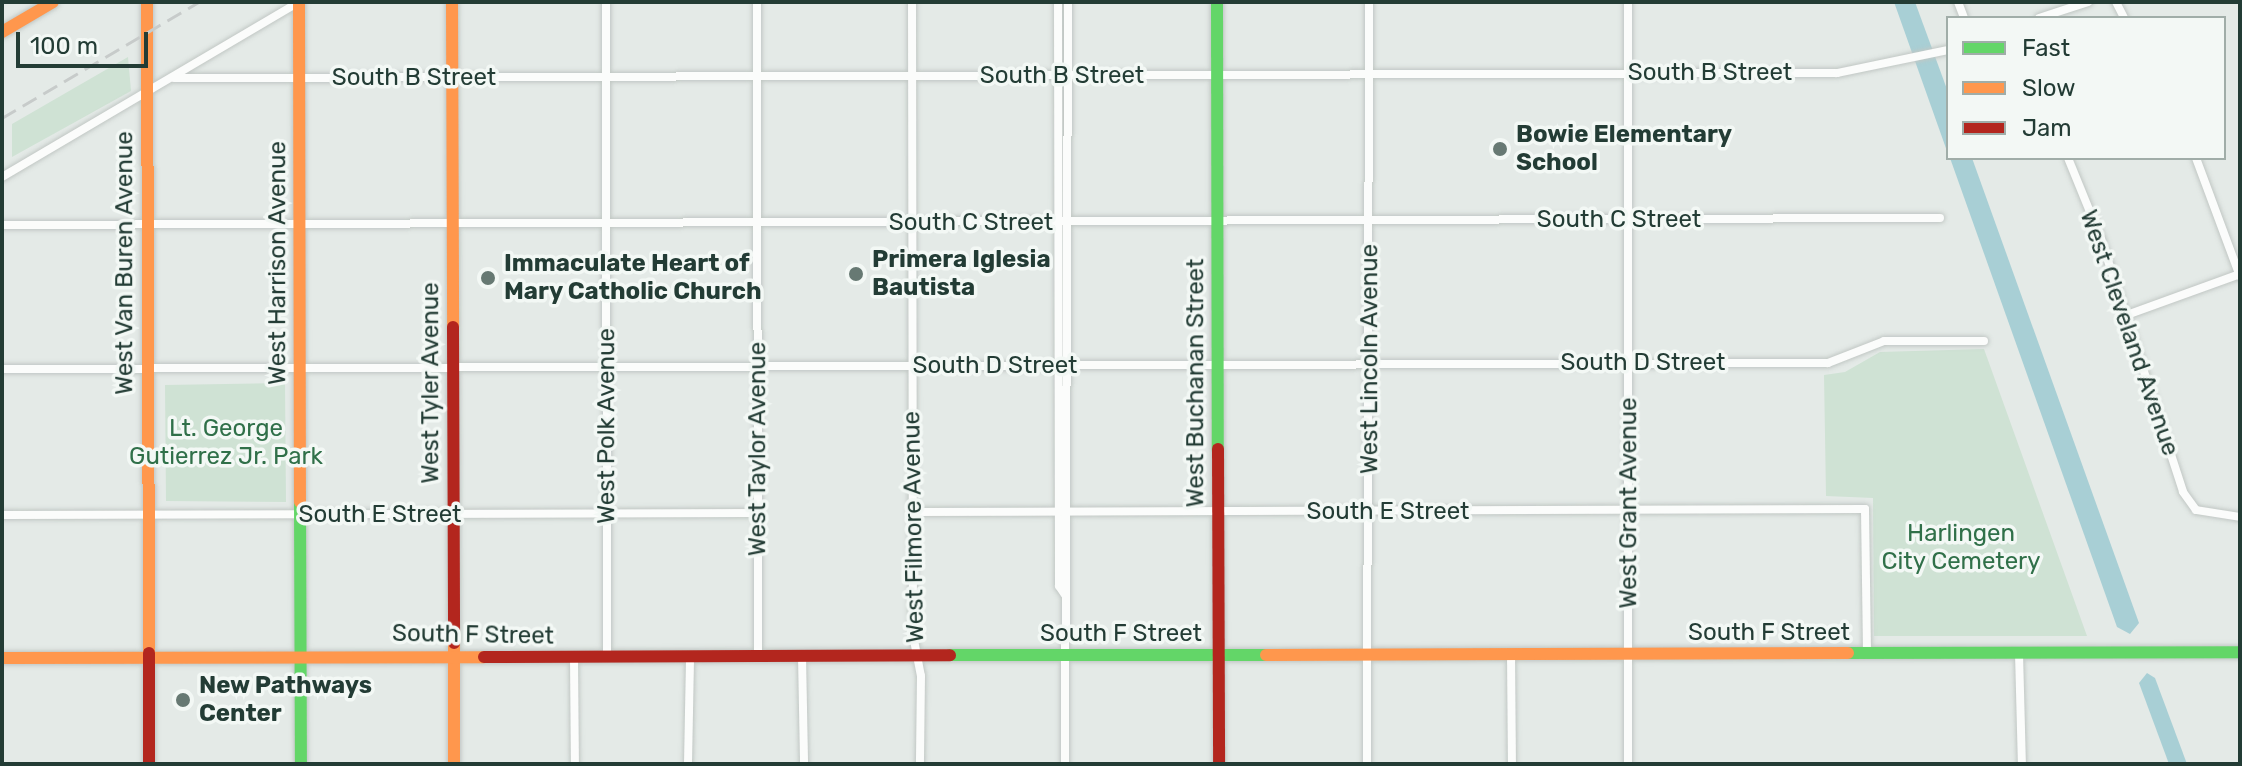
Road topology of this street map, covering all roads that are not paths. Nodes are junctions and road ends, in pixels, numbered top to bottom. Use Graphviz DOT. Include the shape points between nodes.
graph roads {
  1 [pos="53,2"];
  2 [pos="147,2"];
  3 [pos="299,2"];
  4 [pos="452,2"];
  5 [pos="606,2"];
  6 [pos="757,2"];
  7 [pos="912,2"];
  8 [pos="1058,2"];
  9 [pos="1068,2"];
  10 [pos="1217,2"];
  11 [pos="1369,2"];
  12 [pos="1628,2"];
  13 [pos="2088,2"];
  14 [pos="2045,16"];
  15 [pos="2,32"];
  16 [pos="1946,51"];
  17 [pos="1629,74"];
  18 [pos="1063,75"];
  19 [pos="1369,75"];
  20 [pos="912,76"];
  21 [pos="1218,76"];
  22 [pos="452,77"];
  23 [pos="606,77"];
  24 [pos="758,77"];
  25 [pos="174,78"];
  26 [pos="300,79"];
  27 [pos="146,92"];
  28 [pos="2069,160"];
  29 [pos="2197,160"];
  30 [pos="2,177"];
  31 [pos="1940,218"];
  32 [pos="1630,220"];
  33 [pos="1064,222"];
  34 [pos="1369,222"];
  35 [pos="913,223"];
  36 [pos="1218,223"];
  37 [pos="758,224"];
  38 [pos="2,225"];
  39 [pos="148,225"];
  40 [pos="300,225"];
  41 [pos="452,225"];
  42 [pos="606,225"];
  43 [pos="2240,275"];
  44 [pos="2124,316"];
  45 [pos="1984,341"];
  46 [pos="1629,363"];
  47 [pos="1218,364"];
  48 [pos="1370,364"];
  49 [pos="1063,365"];
  50 [pos="607,366"];
  51 [pos="913,366"];
  52 [pos="757,367"];
  53 [pos="148,368"];
  54 [pos="453,368"];
  55 [pos="2,369"];
  56 [pos="300,369"];
  57 [pos="1629,511"];
  58 [pos="912,512"];
  59 [pos="1065,512"];
  60 [pos="1371,512"];
  61 [pos="758,513"];
  62 [pos="1218,513"];
  63 [pos="608,514"];
  64 [pos="2,515"];
  65 [pos="453,515"];
  66 [pos="148,516"];
  67 [pos="300,516"];
  68 [pos="2240,517"];
  69 [pos="2240,652"];
  70 [pos="2019,653"];
  71 [pos="1511,654"];
  72 [pos="1867,654"];
  73 [pos="1065,655"];
  74 [pos="454,656"];
  75 [pos="758,656"];
  76 [pos="802,656"];
  77 [pos="915,656"];
  78 [pos="1367,656"];
  79 [pos="1628,656"];
  80 [pos="301,657"];
  81 [pos="690,657"];
  82 [pos="1218,657"];
  83 [pos="2,658"];
  84 [pos="148,658"];
  85 [pos="574,658"];
  86 [pos="607,658"];
  87 [pos="149,764"];
  88 [pos="301,764"];
  89 [pos="454,764"];
  90 [pos="575,764"];
  91 [pos="688,764"];
  92 [pos="804,764"];
  93 [pos="920,764"];
  94 [pos="1065,764"];
  95 [pos="1219,764"];
  96 [pos="1367,764"];
  97 [pos="1512,764"];
  98 [pos="1628,764"];
  99 [pos="2022,764"];
  1 -- 15 [label="street"];
  2 -- 27 [label="street, West Van Buren Avenue"];
  3 -- 25 [label="street"];
  3 -- 26 [label="street, West Harrison Avenue"];
  4 -- 22 [label="street, West Tyler Avenue"];
  5 -- 23 [label="street, West Polk Avenue"];
  6 -- 24 [label="street, West Taylor Avenue"];
  7 -- 20 [label="street, West Filmore Avenue"];
  8 -- 18 [label="street"];
  9 -- 18 [label="street"];
  10 -- 21 [label="street, West Buchanan Street"];
  11 -- 19 [label="street, West Lincoln Avenue"];
  12 -- 17 [label="street, West Grant Avenue"];
  13 -- 14 [label="street"];
  16 -- 17 [label="street, South B Street" via="1837,73"];
  17 -- 19 [label="street, South B Street"];
  17 -- 32 [label="street, West Grant Avenue"];
  18 -- 20 [label="street, South B Street"];
  18 -- 21 [label="street, South B Street"];
  18 -- 33 [label="street"];
  19 -- 21 [label="street, South B Street"];
  19 -- 34 [label="street, West Lincoln Avenue"];
  20 -- 24 [label="street, South B Street"];
  20 -- 35 [label="street, West Filmore Avenue"];
  21 -- 36 [label="street, West Buchanan Street"];
  22 -- 23 [label="street, South B Street"];
  22 -- 26 [label="street, South B Street"];
  22 -- 41 [label="street, West Tyler Avenue"];
  23 -- 24 [label="street, South B Street"];
  23 -- 42 [label="street, West Polk Avenue"];
  24 -- 37 [label="street, West Taylor Avenue"];
  25 -- 26 [label="street, South B Street"];
  25 -- 27 [label="street"];
  26 -- 40 [label="street, West Harrison Avenue"];
  27 -- 30 [label="street"];
  27 -- 39 [label="street, West Van Buren Avenue"];
  28 -- 44 [label="street, West Cleveland Avenue"];
  29 -- 43 [label="street"];
  31 -- 32 [label="street, South C Street"];
  32 -- 34 [label="street, South C Street"];
  32 -- 46 [label="street, West Grant Avenue"];
  33 -- 35 [label="street, South C Street"];
  33 -- 36 [label="street, South C Street"];
  33 -- 49 [label="street"];
  34 -- 36 [label="street, South C Street"];
  34 -- 48 [label="street, West Lincoln Avenue"];
  35 -- 37 [label="street, South C Street"];
  35 -- 51 [label="street, West Filmore Avenue"];
  36 -- 47 [label="street, West Buchanan Street"];
  37 -- 42 [label="street, South C Street"];
  37 -- 52 [label="street, West Taylor Avenue"];
  38 -- 39 [label="street, South C Street"];
  39 -- 40 [label="street, South C Street"];
  39 -- 53 [label="street, West Van Buren Avenue"];
  40 -- 41 [label="street, South C Street"];
  40 -- 56 [label="street, West Harrison Avenue"];
  41 -- 42 [label="street, South C Street"];
  41 -- 54 [label="street, West Tyler Avenue"];
  42 -- 50 [label="street, West Polk Avenue"];
  43 -- 44 [label="street"];
  44 -- 68 [label="street, West Cleveland Avenue" via="2192,507"];
  45 -- 46 [label="street, South D Street" via="1884,341 1828,363"];
  46 -- 48 [label="street, South D Street"];
  46 -- 57 [label="street, West Grant Avenue"];
  47 -- 48 [label="street, South D Street"];
  47 -- 49 [label="street, South D Street"];
  47 -- 62 [label="street, West Buchanan Street"];
  48 -- 60 [label="street, West Lincoln Avenue"];
  49 -- 51 [label="street, South D Street"];
  49 -- 59 [label="street"];
  50 -- 52 [label="street, South D Street"];
  50 -- 54 [label="street, South D Street"];
  50 -- 63 [label="street, West Polk Avenue"];
  51 -- 52 [label="street, South D Street"];
  51 -- 58 [label="street, West Filmore Avenue"];
  52 -- 61 [label="street, West Taylor Avenue"];
  53 -- 55 [label="street, South D Street"];
  53 -- 56 [label="street, South D Street"];
  53 -- 66 [label="street, West Van Buren Avenue"];
  54 -- 56 [label="street, South D Street"];
  54 -- 65 [label="street, West Tyler Avenue"];
  56 -- 67 [label="street, West Harrison Avenue"];
  57 -- 60 [label="street, South E Street"];
  57 -- 72 [label="street, South E Street" via="1865,509"];
  57 -- 79 [label="street, West Grant Avenue"];
  58 -- 59 [label="street, South E Street"];
  58 -- 77 [label="street, West Filmore Avenue"];
  59 -- 62 [label="street, South E Street"];
  59 -- 73 [label="street"];
  60 -- 62 [label="street, South E Street"];
  60 -- 78 [label="street, West Lincoln Avenue"];
  61 -- 63 [label="street, South E Street"];
  61 -- 75 [label="street, West Taylor Avenue"];
  62 -- 82 [label="street, West Buchanan Street"];
  63 -- 65 [label="street, South E Street"];
  63 -- 86 [label="street, West Polk Avenue"];
  64 -- 66 [label="street, South E Street"];
  65 -- 67 [label="street, South E Street"];
  65 -- 74 [label="street, West Tyler Avenue"];
  66 -- 67 [label="street, South E Street"];
  66 -- 84 [label="street, West Van Buren Avenue"];
  67 -- 80 [label="street, West Harrison Avenue"];
  69 -- 70 [label="street, South F Street"];
  70 -- 72 [label="street, South F Street"];
  70 -- 99 [label="street"];
  71 -- 78 [label="street, South F Street"];
  71 -- 79 [label="street, South F Street"];
  71 -- 97 [label="street"];
  72 -- 79 [label="street, South F Street"];
  73 -- 77 [label="street, South F Street"];
  73 -- 82 [label="street, South F Street"];
  73 -- 94 [label="street"];
  74 -- 80 [label="street, South F Street"];
  74 -- 85 [label="street, South F Street"];
  74 -- 89 [label="street, West Tyler Avenue"];
  75 -- 76 [label="street, South F Street"];
  75 -- 81 [label="street, South F Street"];
  76 -- 77 [label="street, South F Street"];
  76 -- 92 [label="street"];
  77 -- 93 [label="street, West Filmore Avenue" via="921,676"];
  78 -- 82 [label="street, South F Street"];
  78 -- 96 [label="street, West Lincoln Avenue"];
  79 -- 98 [label="street, West Grant Avenue"];
  80 -- 84 [label="street, South F Street"];
  80 -- 88 [label="street, West Harrison Avenue"];
  81 -- 86 [label="street, South F Street"];
  81 -- 91 [label="street"];
  82 -- 95 [label="street, West Buchanan Street"];
  83 -- 84 [label="street, South F Street"];
  84 -- 87 [label="street, West Van Buren Avenue"];
  85 -- 86 [label="street, South F Street"];
  85 -- 90 [label="street"];
}
